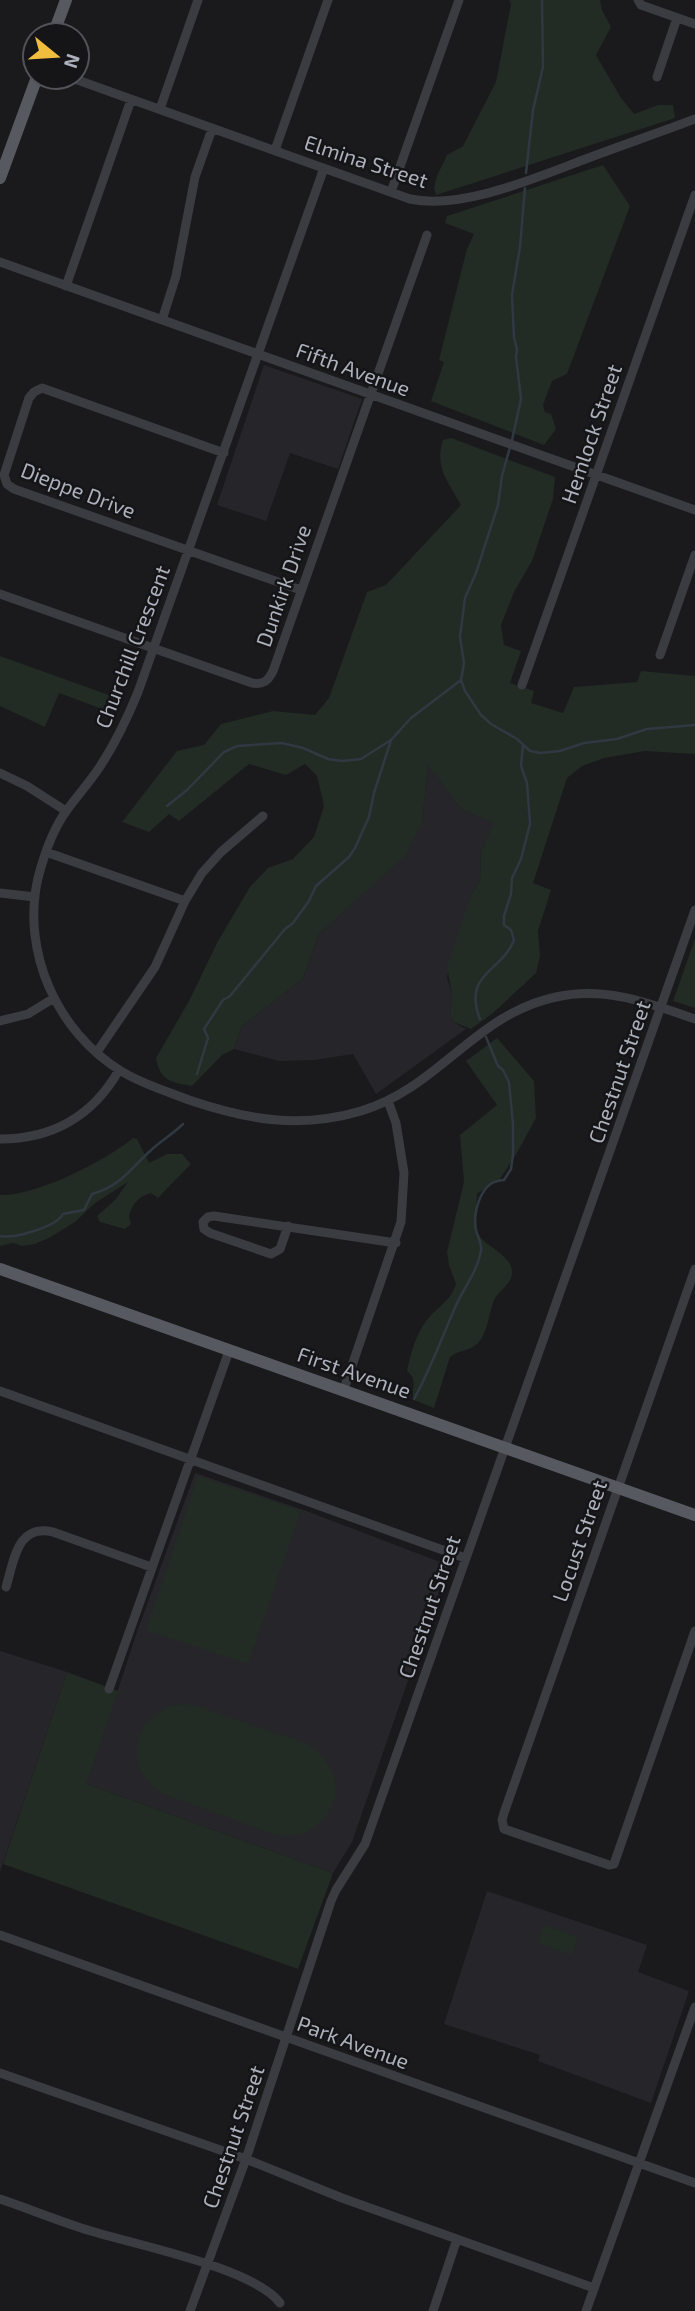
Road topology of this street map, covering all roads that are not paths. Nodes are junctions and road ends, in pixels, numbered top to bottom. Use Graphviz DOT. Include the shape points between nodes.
graph roads {
  1 [pos="65,0"];
  2 [pos="198,0"];
  3 [pos="328,0"];
  4 [pos="459,0"];
  5 [pos="638,0"];
  6 [pos="677,18"];
  7 [pos="57,21"];
  8 [pos="695,24"];
  9 [pos="657,77"];
  10 [pos="91,85"];
  11 [pos="32,91"];
  12 [pos="131,100"];
  13 [pos="160,108"];
  14 [pos="695,119"];
  15 [pos="212,129"];
  16 [pos="275,150"];
  17 [pos="324,168"];
  18 [pos="1,175"];
  19 [pos="391,192"];
  20 [pos="695,195"];
  21 [pos="427,235"];
  22 [pos="0,262"];
  23 [pos="66,286"];
  24 [pos="162,320"];
  25 [pos="258,354"];
  26 [pos="371,394"];
  27 [pos="224,453"];
  28 [pos="596,476"];
  29 [pos="695,510"];
  30 [pos="189,551"];
  31 [pos="695,555"];
  32 [pos="301,590"];
  33 [pos="0,594"];
  34 [pos="154,648"];
  35 [pos="660,655"];
  36 [pos="522,685"];
  37 [pos="0,773"];
  38 [pos="66,811"];
  39 [pos="263,817"];
  40 [pos="46,852"];
  41 [pos="0,893"];
  42 [pos="35,897"];
  43 [pos="185,901"];
  44 [pos="695,910"];
  45 [pos="54,998"];
  46 [pos="661,1007"];
  47 [pos="695,1019"];
  48 [pos="0,1021"];
  49 [pos="97,1052"];
  50 [pos="119,1070"];
  51 [pos="388,1101"];
  52 [pos="0,1139"];
  53 [pos="288,1226"];
  54 [pos="396,1243"];
  55 [pos="0,1269"];
  56 [pos="695,1269"];
  57 [pos="229,1351"];
  58 [pos="344,1389"];
  59 [pos="0,1391"];
  60 [pos="506,1447"];
  61 [pos="191,1458"];
  62 [pos="617,1488"];
  63 [pos="695,1515"];
  64 [pos="465,1558"];
  65 [pos="151,1567"];
  66 [pos="6,1587"];
  67 [pos="695,1631"];
  68 [pos="109,1689"];
  69 [pos="0,1935"];
  70 [pos="695,2007"];
  71 [pos="286,2038"];
  72 [pos="0,2073"];
  73 [pos="246,2159"];
  74 [pos="640,2163"];
  75 [pos="695,2183"];
  76 [pos="0,2199"];
  77 [pos="457,2239"];
  78 [pos="208,2265"];
  79 [pos="594,2288"];
  80 [pos="280,2303"];
  81 [pos="190,2311"];
  82 [pos="433,2311"];
  83 [pos="586,2311"];
  1 -- 7 [label="main road"];
  2 -- 13 [label="street"];
  3 -- 16 [label="street"];
  4 -- 19 [label="street"];
  5 -- 6 [label="street"];
  6 -- 8 [label="street"];
  6 -- 9 [label="street"];
  10 -- 12 [label="street, Elmina Street"];
  11 -- 18 [label="main road"];
  12 -- 13 [label="street, Elmina Street"];
  12 -- 23 [label="street"];
  13 -- 15 [label="street, Elmina Street"];
  14 -- 19 [label="street, Elmina Street" via="538,177 464,198 431,202"];
  15 -- 16 [label="street, Elmina Street"];
  15 -- 24 [label="street" via="195,177 176,276"];
  16 -- 17 [label="street, Elmina Street"];
  17 -- 19 [label="street, Elmina Street"];
  17 -- 25 [label="street, Churchill Crescent"];
  20 -- 28 [label="street, Hemlock Street"];
  21 -- 26 [label="street, Dunkirk Drive"];
  22 -- 23 [label="street, Fifth Avenue"];
  23 -- 24 [label="street, Fifth Avenue"];
  24 -- 25 [label="street, Fifth Avenue"];
  25 -- 26 [label="street, Fifth Avenue"];
  25 -- 27 [label="street, Churchill Crescent"];
  26 -- 28 [label="street, Fifth Avenue"];
  26 -- 32 [label="street, Dunkirk Drive"];
  27 -- 30 [label="street, Churchill Crescent"];
  27 -- 30 [label="street, Dieppe Drive" via="47,389 37,390 29,398 4,470 8,485"];
  28 -- 29 [label="street, Fifth Avenue"];
  28 -- 36 [label="street, Hemlock Street"];
  30 -- 32 [label="street, Dieppe Drive"];
  30 -- 34 [label="street, Churchill Crescent"];
  31 -- 35 [label="street"];
  32 -- 34 [label="street, Dunkirk Drive" via="273,671 264,683 252,683"];
  33 -- 34 [label="street, Dunkirk Drive"];
  34 -- 38 [label="street, Churchill Crescent" via="117,738"];
  37 -- 38 [label="street"];
  38 -- 40 [label="street, Churchill Crescent"];
  39 -- 43 [label="street" via="211,862"];
  40 -- 42 [label="street, Churchill Crescent"];
  40 -- 43 [label="street"];
  41 -- 42 [label="street"];
  42 -- 45 [label="street, Churchill Crescent" via="37,953"];
  43 -- 49 [label="street" via="155,967"];
  44 -- 46 [label="street, Chestnut Street"];
  45 -- 48 [label="street" via="28,1014"];
  45 -- 49 [label="street, Churchill Crescent" via="81,1038"];
  46 -- 47 [label="street, Churchill Crescent"];
  46 -- 51 [label="street, Churchill Crescent" via="600,993 541,1000 500,1018 423,1080"];
  46 -- 60 [label="street, Chestnut Street"];
  49 -- 50 [label="street, Churchill Crescent"];
  50 -- 51 [label="street, Churchill Crescent" via="224,1112 265,1120 326,1119"];
  50 -- 52 [label="street" via="90,1107 63,1127 29,1138"];
  51 -- 54 [label="street" via="404,1172"];
  53 -- 53 [label="street" via="214,1216 203,1222 210,1233 271,1254 280,1249"];
  53 -- 54 [label="street"];
  54 -- 58 [label="street"];
  55 -- 57 [label="main road, First Avenue"];
  56 -- 62 [label="street, Locust Street"];
  57 -- 58 [label="main road, First Avenue"];
  57 -- 61 [label="street"];
  58 -- 60 [label="main road, First Avenue"];
  59 -- 61 [label="street"];
  60 -- 62 [label="main road, First Avenue"];
  60 -- 64 [label="street, Chestnut Street"];
  61 -- 64 [label="street"];
  61 -- 65 [label="street"];
  62 -- 63 [label="main road, First Avenue"];
  62 -- 67 [label="street, Locust Street" via="503,1826 614,1864"];
  64 -- 71 [label="street, Chestnut Street" via="365,1844 331,1901"];
  65 -- 66 [label="street" via="38,1530 20,1544"];
  65 -- 68 [label="street"];
  69 -- 71 [label="street, Park Avenue"];
  70 -- 74 [label="street"];
  71 -- 73 [label="street, Chestnut Street"];
  71 -- 74 [label="street, Park Avenue"];
  72 -- 73 [label="street"];
  73 -- 77 [label="street"];
  73 -- 78 [label="street, Chestnut Street"];
  74 -- 75 [label="street, Park Avenue"];
  74 -- 79 [label="street"];
  76 -- 78 [label="street" via="86,2230"];
  77 -- 79 [label="street"];
  77 -- 82 [label="street"];
  78 -- 80 [label="street" via="260,2285"];
  78 -- 81 [label="street, Chestnut Street"];
  79 -- 83 [label="street"];
}
